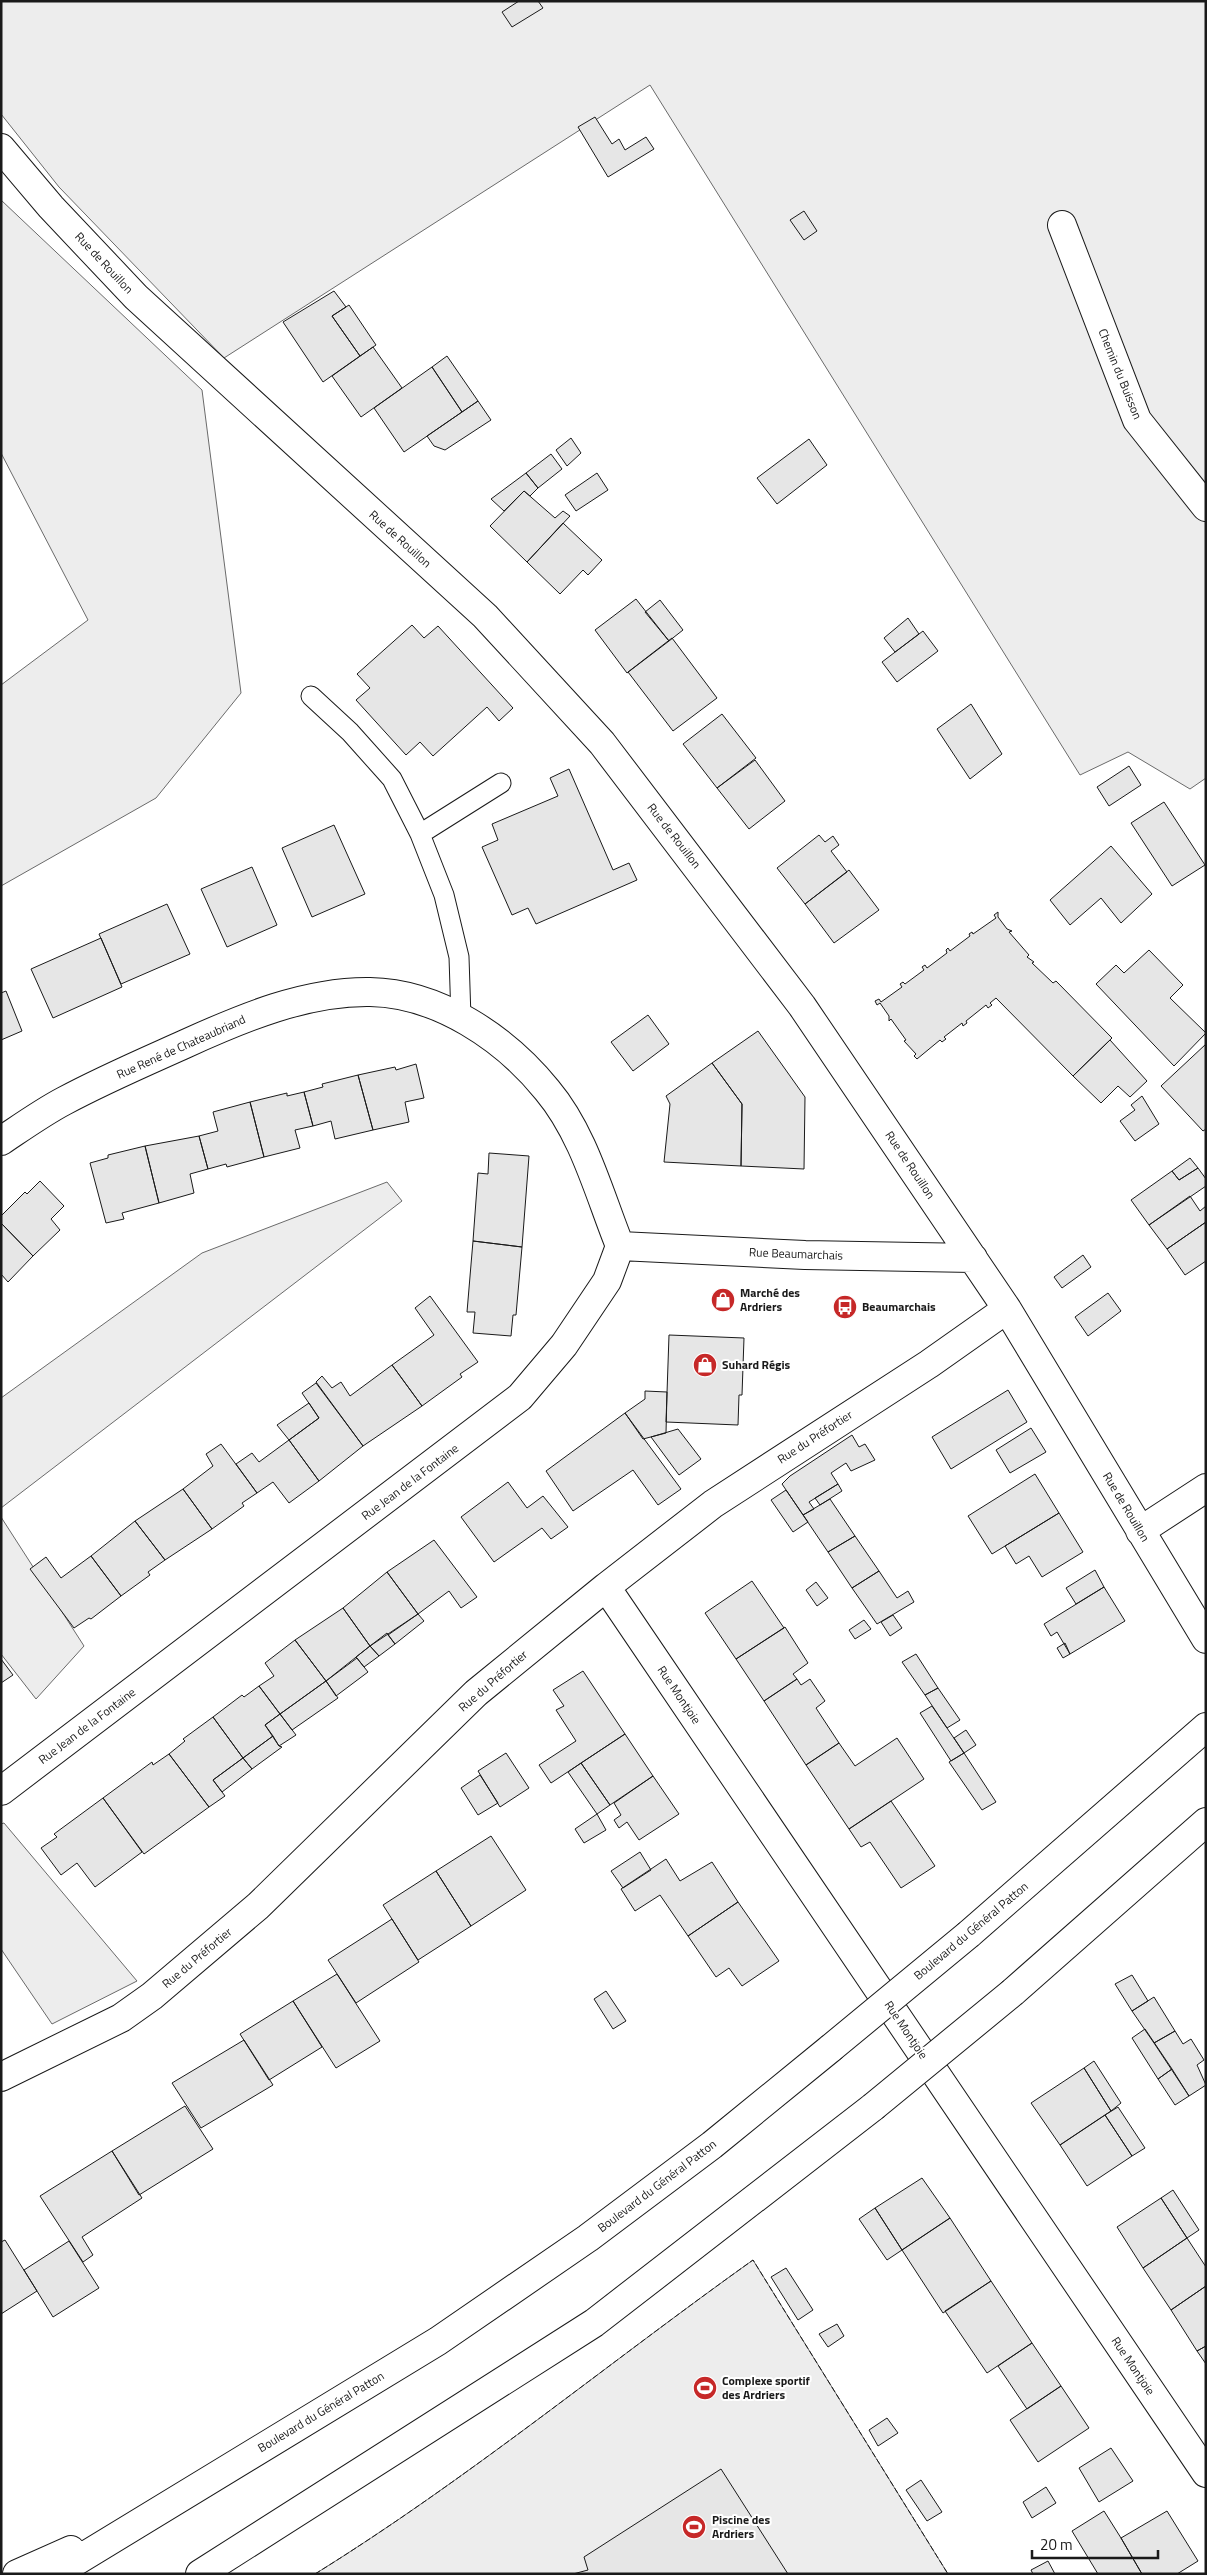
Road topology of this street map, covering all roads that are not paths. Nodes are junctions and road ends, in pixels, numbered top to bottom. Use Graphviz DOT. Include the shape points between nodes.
graph roads {
  1 [pos="1,148"];
  2 [pos="1062,225"];
  3 [pos="1206,508"];
  4 [pos="310,696"];
  5 [pos="501,783"];
  6 [pos="420,834"];
  7 [pos="461,1018"];
  8 [pos="1,1141"];
  9 [pos="620,1246"];
  10 [pos="973,1258"];
  11 [pos="1007,1309"];
  12 [pos="1206,1488"];
  13 [pos="1140,1531"];
  14 [pos="606,1587"];
  15 [pos="1206,1639"];
  16 [pos="1206,1727"];
  17 [pos="1,1791"];
  18 [pos="1205,1823"];
  19 [pos="1,2077"];
  20 [pos="1206,2473"];
  21 [pos="148,2517"];
  22 [pos="17,2574"];
  23 [pos="55,2574"];
  24 [pos="200,2574"];
  1 -- 10 [label="main road, Rue de Rouillon" via="51,207 136,297 485,616 602,743 802,1006"];
  2 -- 3 [label="main road, Chemin du Buisson" via="1137,420"];
  4 -- 6 [label="lane" via="350,732 392,780"];
  5 -- 6 [label="lane"];
  6 -- 7 [label="lane" via="444,895 459,958"];
  7 -- 8 [label="main road, Rue René de Chateaubriand" via="418,999 370,992 284,1006 236,1021 155,1057 64,1101"];
  7 -- 9 [label="main road, Rue René de Chateaubriand" via="512,1053 548,1090 574,1130"];
  9 -- 10 [label="main road, Rue Beaumarchais" via="804,1255"];
  9 -- 17 [label="main road, Rue Jean de la Fontaine" via="607,1281 564,1346 520,1397"];
  10 -- 11 [label="main road, Rue de Rouillon"];
  11 -- 13 [label="main road, Rue de Rouillon"];
  11 -- 14 [label="main road, Rue du Préfortier" via="929,1364 713,1504"];
  12 -- 13 [label="main road"];
  13 -- 15 [label="main road, Rue de Rouillon"];
  14 -- 19 [label="main road, Rue du Préfortier" via="476,1693 258,1906 152,1996 121,2018"];
  14 -- 20 [label="main road, Rue Montjoie"];
  16 -- 21 [label="main road, Boulevard du Général Patton, bridge" via="969,1934 712,2145 588,2238 438,2341"];
  18 -- 24 [label="main road, bridge" via="1014,1992 873,2107 594,2323"];
  21 -- 22 [label="main road"];
  21 -- 23 [label="main road, Boulevard du Général Patton"];
}
